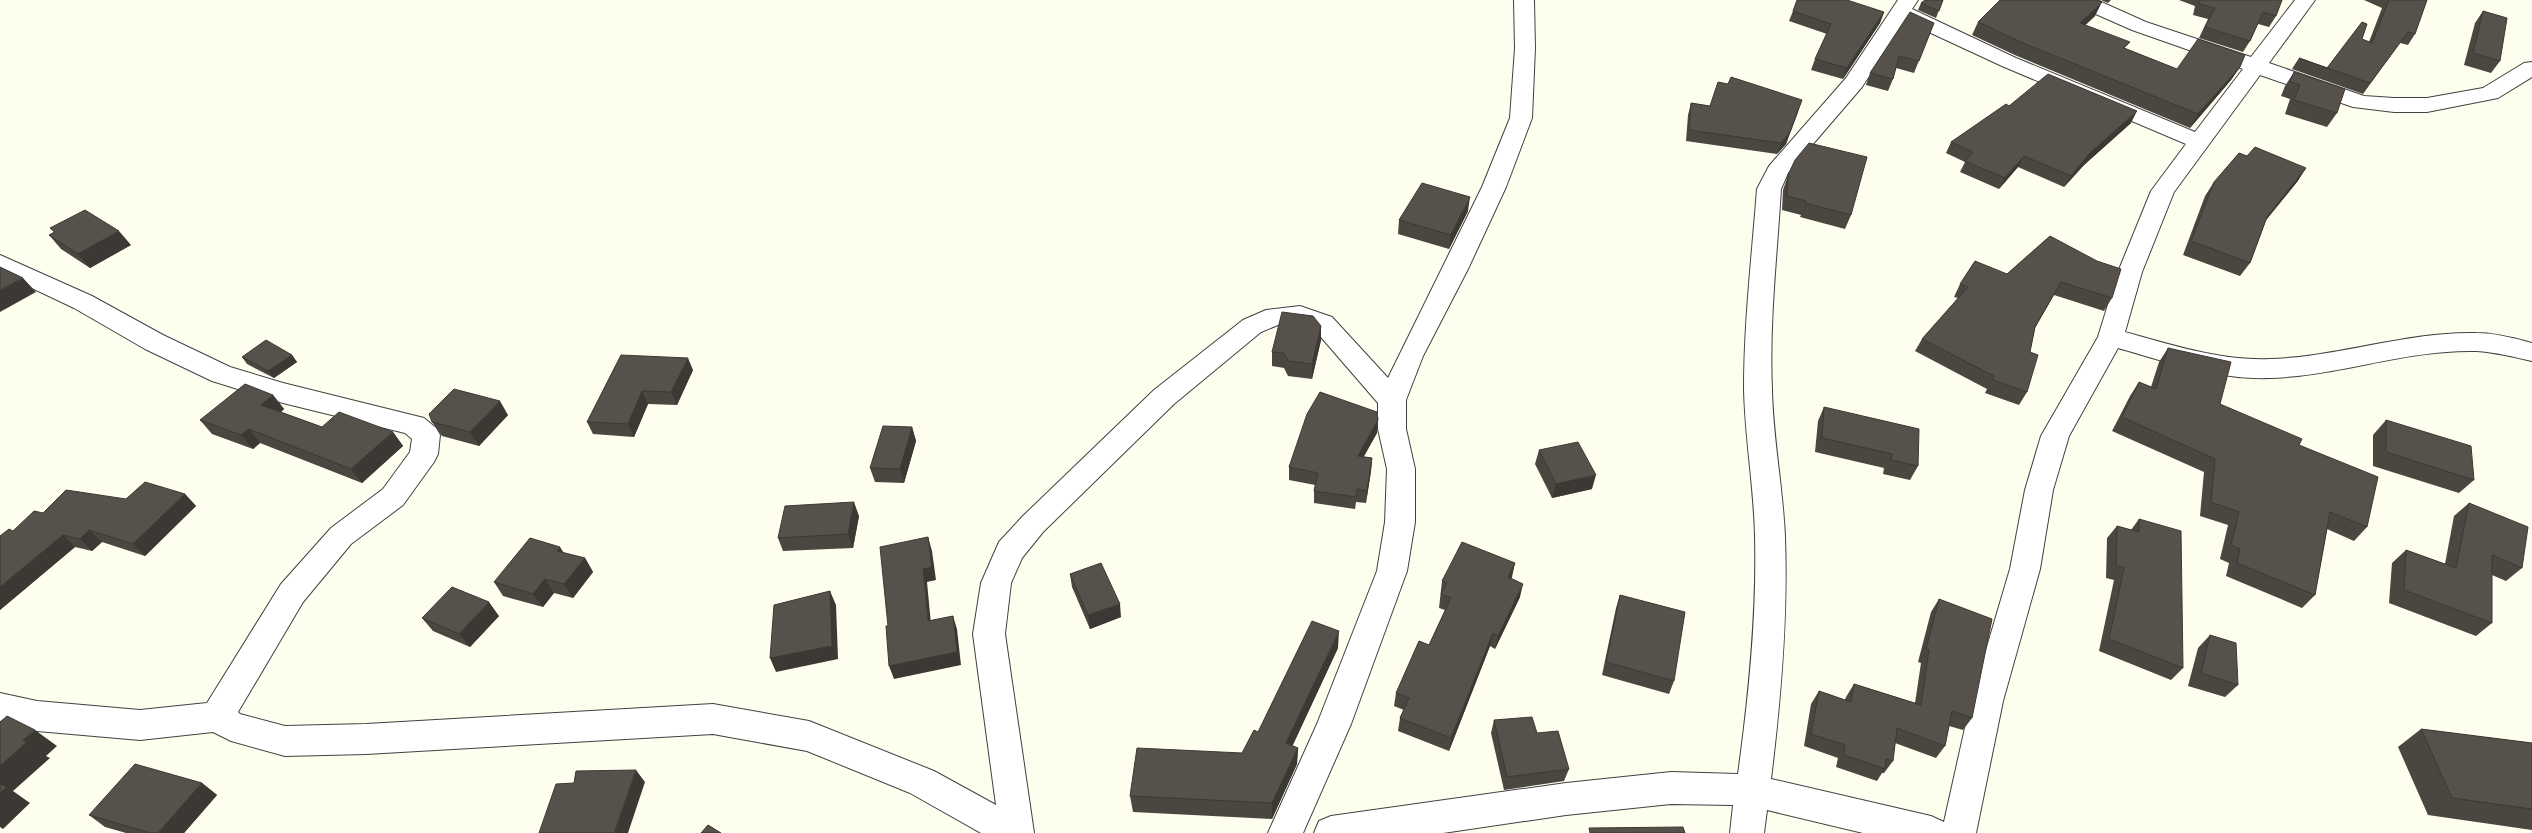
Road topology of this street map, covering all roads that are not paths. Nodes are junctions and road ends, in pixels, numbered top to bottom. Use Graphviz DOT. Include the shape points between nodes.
graph roads {
  1 [pos="1524,0"];
  2 [pos="2080,0"];
  3 [pos="2305,0"];
  4 [pos="1904,5"];
  5 [pos="2257,66"];
  6 [pos="2532,68"];
  7 [pos="2198,141"];
  8 [pos="0,263"];
  9 [pos="2111,337"];
  10 [pos="2532,352"];
  11 [pos="1392,400"];
  12 [pos="0,707"];
  13 [pos="217,717"];
  14 [pos="1752,790"];
  15 [pos="1016,833"];
  16 [pos="1285,833"];
  17 [pos="1331,833"];
  18 [pos="1747,833"];
  19 [pos="1931,833"];
  20 [pos="1958,833"];
  1 -- 11 [label="street" via="1521,118 1494,187 1410,356"];
  2 -- 5 [label="street" via="2139,26"];
  3 -- 5 [label="street"];
  4 -- 7 [label="street" via="2018,66"];
  4 -- 14 [label="street" via="1854,82 1777,171 1770,189 1758,350 1758,391 1770,536 1769,614 1765,696"];
  5 -- 6 [label="street" via="2361,102 2394,105 2427,104 2490,92"];
  5 -- 7 [label="street"];
  7 -- 9 [label="street" via="2163,191 2130,272"];
  8 -- 13 [label="street" via="84,302 154,342 220,374 414,425 426,435 424,454 393,497 341,536 292,593"];
  9 -- 10 [label="street" via="2180,355 2266,369 2305,367 2380,353 2469,342 2500,344"];
  9 -- 20 [label="street" via="2055,436 2039,490 2025,569 1986,701"];
  11 -- 15 [label="street" via="1323,323 1300,315 1275,316 1252,326 1164,397 1027,531 1010,551 996,584 989,634"];
  11 -- 16 [label="street" via="1392,429 1401,469 1400,522 1392,571 1334,724"];
  12 -- 13 [label="street" via="36,716 140,725"];
  13 -- 15 [label="street" via="231,726 284,741 713,719 809,736 922,782"];
  14 -- 17 [label="street" via="1671,788"];
  14 -- 18 [label="street"];
  14 -- 19 [label="street"];
}
